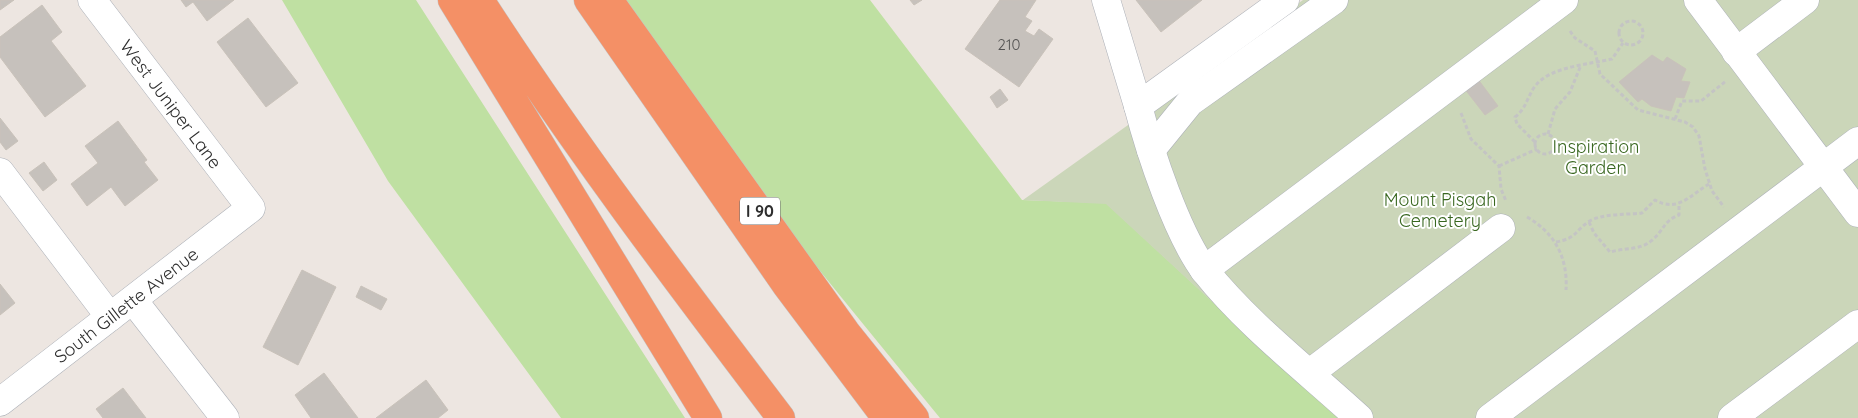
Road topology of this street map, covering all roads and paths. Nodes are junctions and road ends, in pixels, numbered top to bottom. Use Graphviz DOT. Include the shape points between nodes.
graph roads {
  1 [pos="92,0"];
  2 [pos="452,0"];
  3 [pos="480,0"];
  4 [pos="588,0"];
  5 [pos="609,0"];
  6 [pos="1106,0"];
  7 [pos="1285,0"];
  8 [pos="1334,0"];
  9 [pos="1698,0"];
  10 [pos="1805,0"];
  11 [pos="1558,4"];
  12 [pos="1623,43"];
  13 [pos="1741,59"];
  14 [pos="1597,63"];
  15 [pos="1581,65"];
  16 [pos="1446,88"];
  17 [pos="1138,106"];
  18 [pos="1675,119"];
  19 [pos="1548,134"];
  20 [pos="1858,141"];
  21 [pos="1535,142"];
  22 [pos="1536,149"];
  23 [pos="1151,150"];
  24 [pos="1499,166"];
  25 [pos="1823,167"];
  26 [pos="0,172"];
  27 [pos="1710,184"];
  28 [pos="1679,204"];
  29 [pos="251,208"];
  30 [pos="1858,213"];
  31 [pos="1510,215"];
  32 [pos="1589,222"];
  33 [pos="1740,229"];
  34 [pos="1556,242"];
  35 [pos="1204,270"];
  36 [pos="1566,290"];
  37 [pos="133,300"];
  38 [pos="110,317"];
  39 [pos="1858,324"];
  40 [pos="1310,373"];
  41 [pos="0,402"];
  42 [pos="225,418"];
  43 [pos="708,418"];
  44 [pos="781,418"];
  45 [pos="886,418"];
  46 [pos="915,418"];
  47 [pos="1359,418"];
  48 [pos="1490,418"];
  49 [pos="1732,418"];
  1 -- 29 [label="street, West Juniper Lane"];
  2 -- 43 [label="highway"];
  3 -- 44 [label="highway" via="518,60"];
  4 -- 45 [label="highway, I 90" via="786,285"];
  5 -- 46 [label="highway, I 90" via="846,332"];
  6 -- 17 [label="street"];
  7 -- 17 [label="street"];
  8 -- 23 [label="street" via="1190,102"];
  9 -- 13 [label="street"];
  10 -- 13 [label="street"];
  11 -- 14 [label="path" via="1575,38 1594,51"];
  11 -- 16 [label="street"];
  12 -- 12 [label="path" via="1635,45 1641,41 1642,26 1631,20 1623,24 1619,32"];
  12 -- 14 [label="path" via="1612,59"];
  13 -- 18 [label="path" via="1701,101 1682,101"];
  13 -- 25 [label="street"];
  14 -- 15 [label="path"];
  14 -- 18 [label="path" via="1600,74 1638,110"];
  15 -- 19 [label="path" via="1570,92 1556,109"];
  15 -- 21 [label="path" via="1570,65 1537,83 1529,94 1524,111 1515,116 1517,124"];
  16 -- 24 [label="path" via="1460,110 1470,139"];
  16 -- 35 [label="street"];
  17 -- 23 [label="street"];
  18 -- 27 [label="path" via="1693,127 1699,136"];
  19 -- 21 [label="path" via="1541,134"];
  19 -- 22 [label="path" via="1555,141 1553,151 1545,154"];
  20 -- 25 [label="street"];
  21 -- 22 [label="path"];
  22 -- 24 [label="path"];
  23 -- 35 [label="street" via="1182,230"];
  24 -- 31 [label="path" via="1501,189"];
  25 -- 30 [label="street"];
  25 -- 33 [label="street"];
  26 -- 38 [label="street"];
  27 -- 28 [label="path"];
  27 -- 33 [label="path"];
  28 -- 32 [label="path" via="1664,205 1655,200 1642,214 1602,217"];
  28 -- 32 [label="path" via="1679,215 1668,219 1651,242 1640,247 1610,252"];
  29 -- 37 [label="street, South Gillette Avenue"];
  31 -- 34 [label="path" via="1533,220"];
  31 -- 40 [label="street"];
  32 -- 34 [label="path" via="1570,239"];
  33 -- 48 [label="street"];
  34 -- 36 [label="path" via="1564,259"];
  35 -- 40 [label="street" via="1242,311"];
  37 -- 38 [label="street, South Gillette Avenue"];
  37 -- 42 [label="street"];
  38 -- 41 [label="street, South Gillette Avenue"];
  39 -- 49 [label="street"];
  40 -- 47 [label="street"];
}
